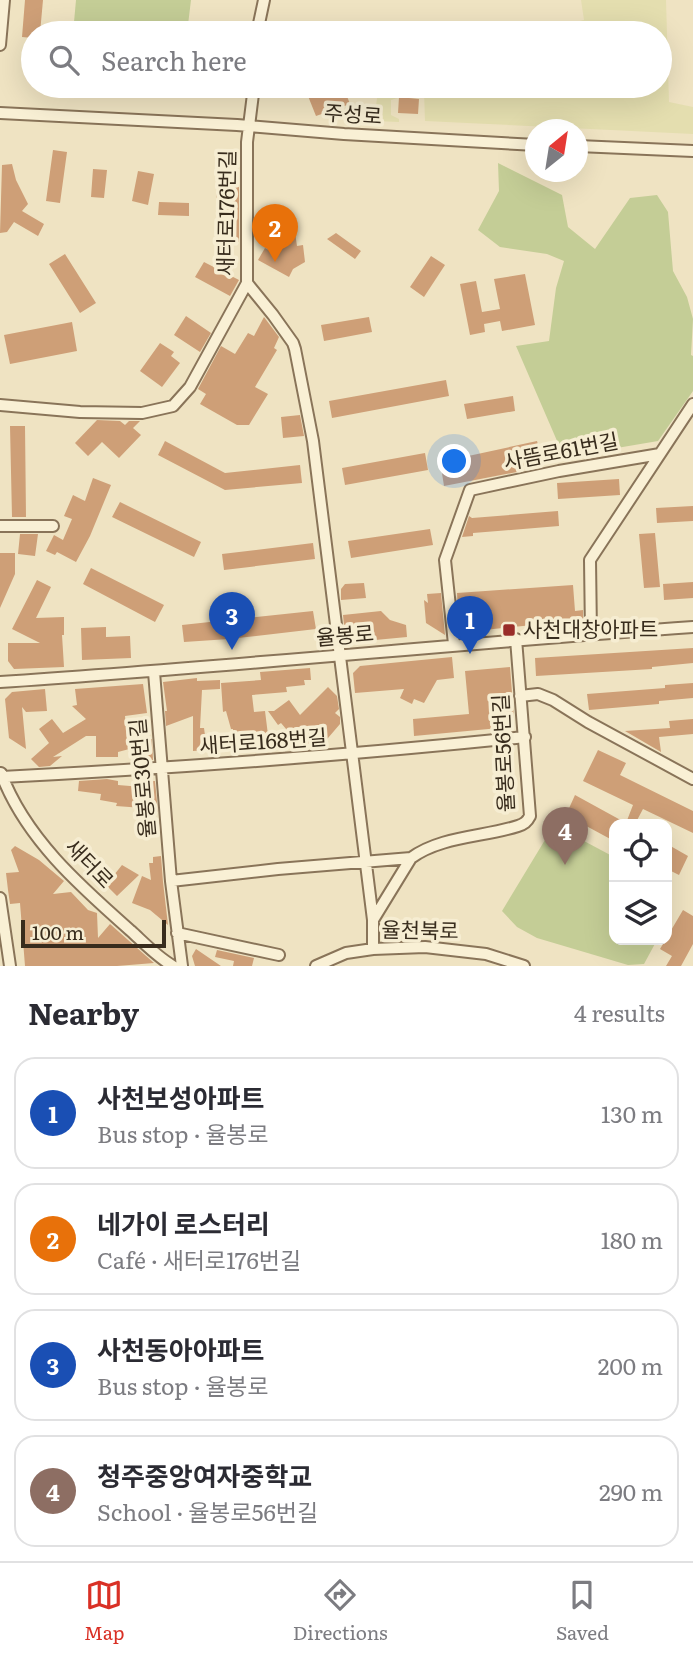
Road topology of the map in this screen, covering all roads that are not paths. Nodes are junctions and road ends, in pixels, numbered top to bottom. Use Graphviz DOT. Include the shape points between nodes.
graph roads {
  1 [pos="4,0"];
  2 [pos="264,0"];
  3 [pos="260,21"];
  4 [pos="0,45"];
  5 [pos="253,98"];
  6 [pos="0,113"];
  7 [pos="249,127"];
  8 [pos="525,144"];
  9 [pos="588,146"];
  10 [pos="693,151"];
  11 [pos="247,282"];
  12 [pos="693,404"];
  13 [pos="0,405"];
  14 [pos="660,454"];
  15 [pos="0,526"];
  16 [pos="53,526"];
  17 [pos="693,627"];
  18 [pos="592,634"];
  19 [pos="516,639"];
  20 [pos="454,645"];
  21 [pos="341,656"];
  22 [pos="154,672"];
  23 [pos="0,682"];
  24 [pos="520,696"];
  25 [pos="525,737"];
  26 [pos="353,755"];
  27 [pos="163,769"];
  28 [pos="1,773"];
  29 [pos="693,779"];
  30 [pos="0,793"];
  31 [pos="12,801"];
  32 [pos="411,858"];
  33 [pos="366,862"];
  34 [pos="171,881"];
  35 [pos="0,898"];
  36 [pos="373,920"];
  37 [pos="177,933"];
  38 [pos="373,949"];
  39 [pos="279,955"];
  40 [pos="171,965"];
  41 [pos="9,966"];
  42 [pos="156,966"];
  43 [pos="182,966"];
  44 [pos="316,966"];
  45 [pos="524,966"];
  1 -- 4 [label="street"];
  2 -- 3 [label="street"];
  5 -- 7 [label="street, 새터로176번길"];
  6 -- 7 [label="street, 주성로"];
  7 -- 8 [label="street, 주성로"];
  7 -- 11 [label="street, 새터로176번길"];
  9 -- 10 [label="street"];
  11 -- 13 [label="street, 새터로176번길" via="190,387 173,406 142,413"];
  11 -- 21 [label="street" via="295,349 313,441"];
  12 -- 14 [label="street"];
  14 -- 18 [label="street" via="590,560"];
  14 -- 20 [label="street, 사뜸로61번길" via="470,490 445,560"];
  15 -- 16 [label="street"];
  17 -- 18 [label="street, 율봉로"];
  18 -- 19 [label="street, 율봉로"];
  19 -- 20 [label="street, 율봉로"];
  19 -- 24 [label="street, 율봉로56번길"];
  20 -- 21 [label="street, 율봉로"];
  21 -- 22 [label="street, 율봉로"];
  21 -- 26 [label="street"];
  22 -- 23 [label="street, 율봉로"];
  22 -- 27 [label="street, 율봉로30번길"];
  24 -- 25 [label="street, 율봉로56번길"];
  24 -- 29 [label="street" via="538,694 553,700"];
  25 -- 26 [label="street, 새터로168번길"];
  25 -- 32 [label="street, 율봉로56번길" via="527,822 421,851"];
  26 -- 27 [label="street, 새터로168번길"];
  26 -- 33 [label="street"];
  27 -- 28 [label="street, 새터로168번길"];
  27 -- 34 [label="street, 율봉로30번길"];
  28 -- 31 [label="street, 새터로"];
  30 -- 31 [label="street"];
  31 -- 40 [label="street, 새터로" via="79,884"];
  32 -- 33 [label="street, 율봉로56번길"];
  32 -- 36 [label="street"];
  33 -- 34 [label="street, 율봉로56번길"];
  33 -- 36 [label="street"];
  34 -- 37 [label="street, 율봉로30번길"];
  35 -- 41 [label="street"];
  36 -- 38 [label="street"];
  37 -- 39 [label="street"];
  37 -- 43 [label="street, 율봉로30번길"];
  38 -- 44 [label="street, 율천북로" via="346,953"];
  38 -- 45 [label="street, 율천북로" via="456,949"];
  40 -- 42 [label="street"];
}
